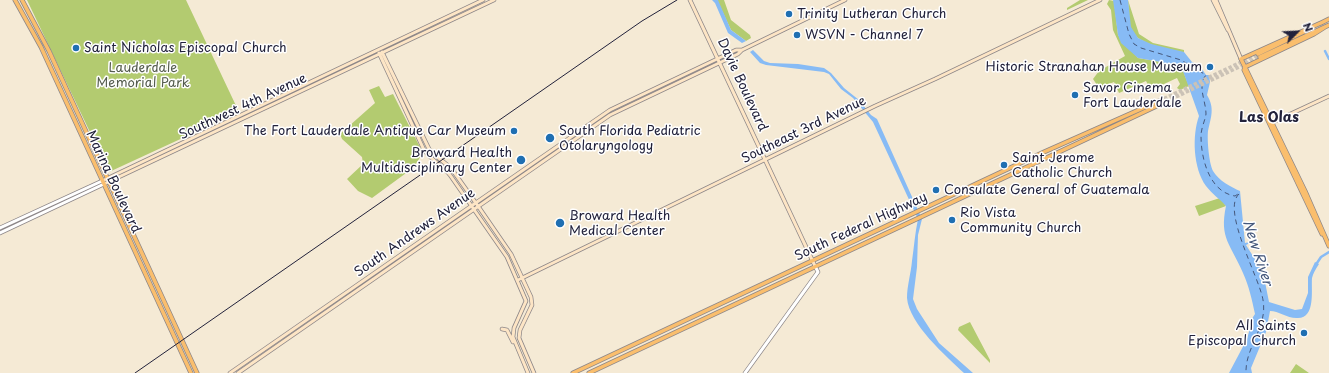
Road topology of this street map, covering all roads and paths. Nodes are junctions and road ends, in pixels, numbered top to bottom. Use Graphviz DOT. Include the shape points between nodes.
graph roads {
  1 [pos="15,0"];
  2 [pos="483,0"];
  3 [pos="494,0"];
  4 [pos="690,0"];
  5 [pos="845,0"];
  6 [pos="1100,0"];
  7 [pos="1215,0"];
  8 [pos="22,1"];
  9 [pos="1329,19"];
  10 [pos="1323,22"];
  11 [pos="1329,25"];
  12 [pos="1325,27"];
  13 [pos="40,47"];
  14 [pos="380,49"];
  15 [pos="742,50"];
  16 [pos="49,51"];
  17 [pos="383,52"];
  18 [pos="379,54"];
  19 [pos="718,59"];
  20 [pos="1241,59"];
  21 [pos="720,62"];
  22 [pos="1245,67"];
  23 [pos="1329,96"];
  24 [pos="1271,123"];
  25 [pos="765,159"];
  26 [pos="108,180"];
  27 [pos="103,182"];
  28 [pos="958,192"];
  29 [pos="950,196"];
  30 [pos="954,201"];
  31 [pos="476,202"];
  32 [pos="945,205"];
  33 [pos="478,206"];
  34 [pos="473,207"];
  35 [pos="901,219"];
  36 [pos="0,228"];
  37 [pos="882,228"];
  38 [pos="894,229"];
  39 [pos="0,233"];
  40 [pos="877,236"];
  41 [pos="132,246"];
  42 [pos="1329,246"];
  43 [pos="139,247"];
  44 [pos="134,252"];
  45 [pos="142,253"];
  46 [pos="813,260"];
  47 [pos="815,266"];
  48 [pos="522,278"];
  49 [pos="518,280"];
  50 [pos="149,282"];
  51 [pos="752,289"];
  52 [pos="160,292"];
  53 [pos="745,293"];
  54 [pos="747,298"];
  55 [pos="741,301"];
  56 [pos="502,329"];
  57 [pos="171,330"];
  58 [pos="178,333"];
  59 [pos="647,339"];
  60 [pos="642,342"];
  61 [pos="515,345"];
  62 [pos="645,346"];
  63 [pos="637,350"];
  64 [pos="528,360"];
  65 [pos="523,362"];
  66 [pos="191,373"];
  67 [pos="197,373"];
  68 [pos="230,373"];
  69 [pos="238,373"];
  70 [pos="528,373"];
  71 [pos="534,373"];
  72 [pos="573,373"];
  73 [pos="589,373"];
  74 [pos="745,373"];
  1 -- 13 [label="main road, Marina Boulevard"];
  2 -- 14 [label="main road, Southwest 4th Avenue"];
  3 -- 17 [label="main road, Southwest 4th Avenue"];
  4 -- 19 [label="main road, Davie Boulevard"];
  5 -- 15 [label="main road, South Andrews Avenue"];
  6 -- 25 [label="main road, Southeast 3rd Avenue"];
  7 -- 20 [label="main road"];
  8 -- 16 [label="main road, Marina Boulevard"];
  9 -- 10 [label="main road"];
  10 -- 12 [label="main road" via="1259,55"];
  10 -- 20 [label="main road"];
  11 -- 12 [label="main road"];
  12 -- 22 [label="main road"];
  13 -- 16 [label="main road"];
  13 -- 27 [label="main road, Marina Boulevard"];
  14 -- 17 [label="main road"];
  14 -- 18 [label="main road"];
  14 -- 26 [label="main road, Southwest 4th Avenue"];
  15 -- 19 [label="main road, South Andrews Avenue" via="736,50"];
  15 -- 21 [label="main road, South Andrews Avenue"];
  16 -- 26 [label="main road, Marina Boulevard"];
  17 -- 18 [label="main road, Southwest 4th Avenue"];
  17 -- 31 [label="main road" via="430,151 452,168"];
  18 -- 26 [label="main road, Southwest 4th Avenue"];
  18 -- 34 [label="main road" via="424,150 445,169"];
  19 -- 21 [label="main road, Davie Boulevard"];
  19 -- 31 [label="main road, South Andrews Avenue" via="610,110"];
  20 -- 22 [label="main road"];
  21 -- 25 [label="main road, Davie Boulevard"];
  21 -- 33 [label="main road, South Andrews Avenue" via="610,115"];
  22 -- 24 [label="main road" via="1244,70"];
  23 -- 24 [label="main road"];
  24 -- 42 [label="main road" via="1313,217"];
  25 -- 46 [label="main road, Davie Boulevard"];
  25 -- 48 [label="main road, Southeast 3rd Avenue"];
  26 -- 27 [label="main road, Southwest 4th Avenue"];
  26 -- 43 [label="main road, Marina Boulevard"];
  27 -- 36 [label="street, Southwest 4th Avenue"];
  27 -- 39 [label="street, Southwest 4th Avenue"];
  27 -- 41 [label="main road, Marina Boulevard"];
  28 -- 29 [label="main road, South Federal Highway"];
  28 -- 30 [label="main road"];
  28 -- 30 [label="main road, South Federal Highway" via="1160,102"];
  29 -- 32 [label="main road"];
  29 -- 35 [label="main road, South Federal Highway"];
  30 -- 32 [label="main road, South Federal Highway"];
  31 -- 33 [label="main road"];
  31 -- 34 [label="main road, South Andrews Avenue"];
  32 -- 38 [label="main road, South Federal Highway"];
  33 -- 34 [label="main road, South Andrews Avenue"];
  33 -- 48 [label="main road" via="511,254"];
  34 -- 49 [label="main road" via="507,257"];
  34 -- 68 [label="main road, South Andrews Avenue"];
  34 -- 69 [label="main road, South Andrews Avenue"];
  35 -- 37 [label="main road, South Federal Highway"];
  35 -- 38 [label="main road"];
  37 -- 40 [label="main road"];
  37 -- 46 [label="main road, South Federal Highway"];
  38 -- 40 [label="main road, South Federal Highway"];
  40 -- 47 [label="main road, South Federal Highway"];
  41 -- 43 [label="main road"];
  41 -- 44 [label="main road, Marina Boulevard"];
  43 -- 45 [label="main road, Marina Boulevard"];
  44 -- 45 [label="main road"];
  44 -- 50 [label="main road, Marina Boulevard"];
  45 -- 52 [label="main road, Marina Boulevard"];
  46 -- 47 [label="main road, Davie Boulevard"];
  46 -- 51 [label="main road, South Federal Highway"];
  47 -- 54 [label="main road, South Federal Highway"];
  47 -- 74 [label="street" via="818,272"];
  48 -- 49 [label="main road, Southeast 3rd Avenue"];
  48 -- 64 [label="main road" via="532,297 519,334"];
  49 -- 61 [label="main road" via="526,301 514,328"];
  50 -- 52 [label="main road"];
  50 -- 57 [label="main road, Marina Boulevard"];
  51 -- 53 [label="main road, South Federal Highway"];
  51 -- 54 [label="main road"];
  52 -- 58 [label="main road, Marina Boulevard"];
  53 -- 55 [label="main road"];
  53 -- 59 [label="main road, South Federal Highway"];
  54 -- 55 [label="main road, South Federal Highway"];
  55 -- 62 [label="main road, South Federal Highway"];
  56 -- 61 [label="main road" via="507,330"];
  57 -- 58 [label="main road"];
  57 -- 66 [label="main road, Marina Boulevard"];
  58 -- 67 [label="main road, Marina Boulevard"];
  59 -- 60 [label="main road, South Federal Highway"];
  59 -- 62 [label="main road"];
  60 -- 63 [label="main road"];
  60 -- 72 [label="main road, South Federal Highway"];
  61 -- 65 [label="main road"];
  62 -- 63 [label="main road, South Federal Highway"];
  63 -- 73 [label="main road, South Federal Highway"];
  64 -- 65 [label="main road"];
  64 -- 71 [label="main road"];
  65 -- 70 [label="main road"];
}
